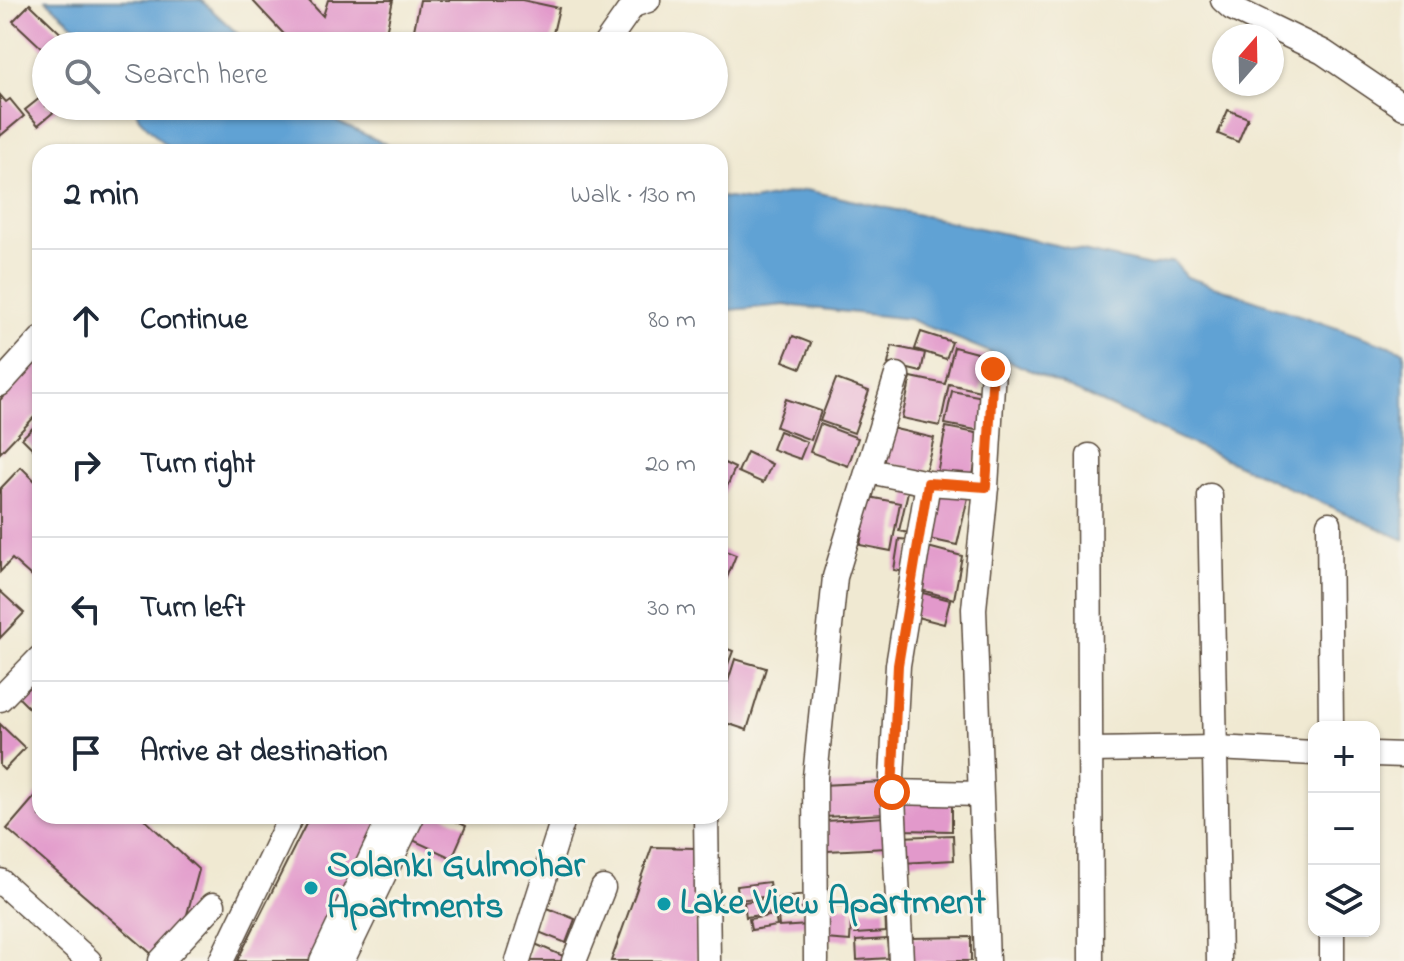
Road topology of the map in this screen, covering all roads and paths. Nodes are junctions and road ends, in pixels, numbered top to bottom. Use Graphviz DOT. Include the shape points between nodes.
graph roads {
  1 [pos="648,0"];
  2 [pos="1223,0"];
  3 [pos="614,32"];
  4 [pos="1404,107"];
  5 [pos="32,349"];
  6 [pos="993,369"];
  7 [pos="897,375"];
  8 [pos="0,384"];
  9 [pos="1089,456"];
  10 [pos="869,471"];
  11 [pos="928,483"];
  12 [pos="986,487"];
  13 [pos="1210,496"];
  14 [pos="1329,524"];
  15 [pos="32,666"];
  16 [pos="0,699"];
  17 [pos="1331,721"];
  18 [pos="1216,748"];
  19 [pos="1091,750"];
  20 [pos="1308,753"];
  21 [pos="1380,754"];
  22 [pos="1404,755"];
  23 [pos="892,792"];
  24 [pos="980,794"];
  25 [pos="287,824"];
  26 [pos="387,824"];
  27 [pos="408,824"];
  28 [pos="561,824"];
  29 [pos="706,824"];
  30 [pos="0,881"];
  31 [pos="603,888"];
  32 [pos="213,905"];
  33 [pos="1332,937"];
  34 [pos="89,961"];
  35 [pos="161,961"];
  36 [pos="221,961"];
  37 [pos="322,961"];
  38 [pos="342,961"];
  39 [pos="518,961"];
  40 [pos="574,961"];
  41 [pos="708,961"];
  42 [pos="816,961"];
  43 [pos="901,961"];
  44 [pos="987,961"];
  45 [pos="1091,961"];
  46 [pos="1219,961"];
  47 [pos="1332,961"];
  1 -- 3 [label="street" via="633,5"];
  2 -- 4 [label="street" via="1323,52"];
  5 -- 8 [label="street"];
  6 -- 12 [label="street"];
  7 -- 10 [label="street"];
  9 -- 19 [label="street"];
  10 -- 11 [label="street"];
  10 -- 42 [label="street" via="835,577 815,777"];
  11 -- 12 [label="street"];
  11 -- 23 [label="street" via="898,665"];
  12 -- 24 [label="street" via="974,609"];
  13 -- 18 [label="street"];
  14 -- 17 [label="street"];
  15 -- 16 [label="street"];
  18 -- 19 [label="street"];
  18 -- 20 [label="street"];
  18 -- 46 [label="street"];
  19 -- 45 [label="street"];
  21 -- 22 [label="street"];
  23 -- 24 [label="street"];
  23 -- 43 [label="street"];
  24 -- 44 [label="street"];
  25 -- 36 [label="street"];
  26 -- 37 [label="street"];
  27 -- 38 [label="street"];
  28 -- 39 [label="street"];
  29 -- 41 [label="street"];
  30 -- 34 [label="street"];
  31 -- 40 [label="street"];
  32 -- 35 [label="street"];
  33 -- 47 [label="street"];
}
